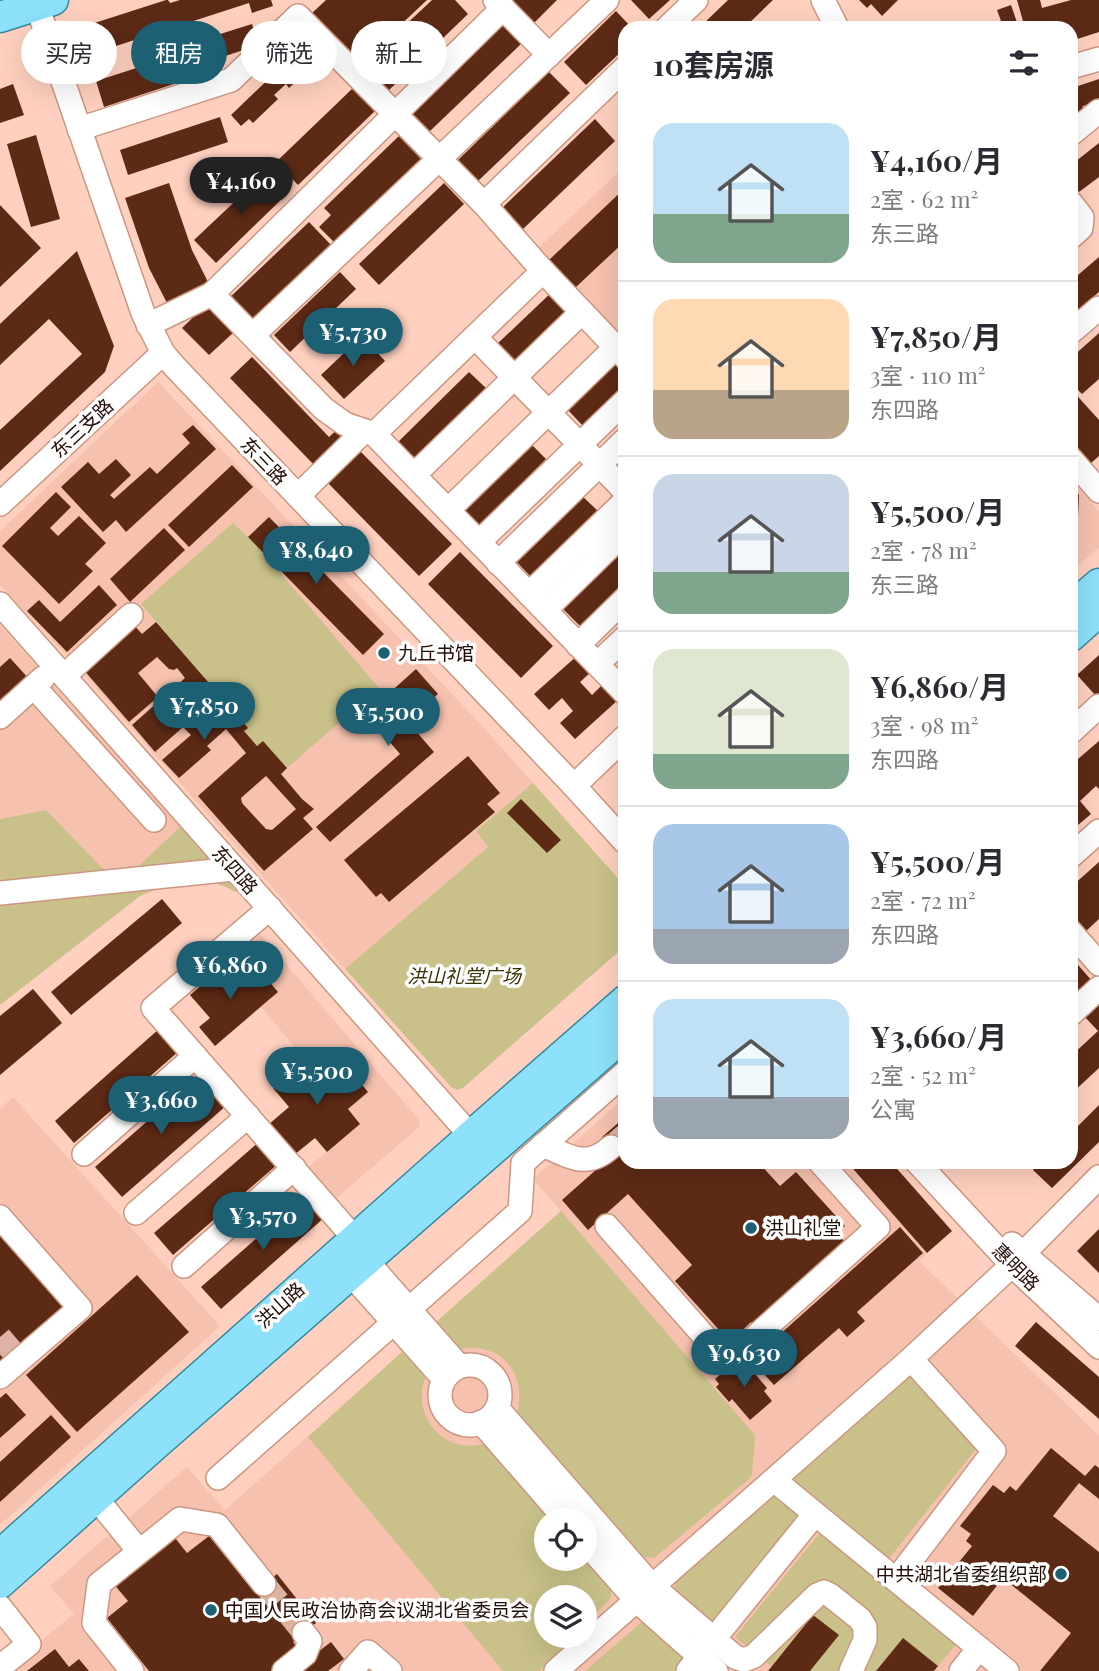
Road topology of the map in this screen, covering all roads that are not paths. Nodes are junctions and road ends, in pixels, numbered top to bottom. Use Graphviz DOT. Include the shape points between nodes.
graph roads {
  1 [pos="607,0"];
  2 [pos="696,0"];
  3 [pos="823,0"];
  4 [pos="42,2"];
  5 [pos="498,3"];
  6 [pos="0,17"];
  7 [pos="674,21"];
  8 [pos="834,21"];
  9 [pos="549,55"];
  10 [pos="1099,58"];
  11 [pos="1078,65"];
  12 [pos="618,75"];
  13 [pos="1099,111"];
  14 [pos="396,114"];
  15 [pos="1078,128"];
  16 [pos="79,129"];
  17 [pos="439,159"];
  18 [pos="484,204"];
  19 [pos="1078,212"];
  20 [pos="1078,231"];
  21 [pos="543,271"];
  22 [pos="212,294"];
  23 [pos="1099,308"];
  24 [pos="582,312"];
  25 [pos="148,325"];
  26 [pos="1078,326"];
  27 [pos="253,335"];
  28 [pos="475,337"];
  29 [pos="618,350"];
  30 [pos="163,353"];
  31 [pos="618,354"];
  32 [pos="514,378"];
  33 [pos="618,408"];
  34 [pos="549,412"];
  35 [pos="369,433"];
  36 [pos="580,445"];
  37 [pos="618,447"];
  38 [pos="599,465"];
  39 [pos="1078,467"];
  40 [pos="414,475"];
  41 [pos="618,484"];
  42 [pos="1099,491"];
  43 [pos="298,496"];
  44 [pos="0,504"];
  45 [pos="618,509"];
  46 [pos="448,510"];
  47 [pos="618,538"];
  48 [pos="479,542"];
  49 [pos="498,562"];
  50 [pos="1099,584"];
  51 [pos="537,602"];
  52 [pos="1078,602"];
  53 [pos="0,604"];
  54 [pos="618,606"];
  55 [pos="1099,611"];
  56 [pos="131,615"];
  57 [pos="1078,630"];
  58 [pos="618,644"];
  59 [pos="578,645"];
  60 [pos="597,664"];
  61 [pos="60,671"];
  62 [pos="618,685"];
  63 [pos="34,687"];
  64 [pos="1099,706"];
  65 [pos="0,717"];
  66 [pos="1078,726"];
  67 [pos="618,744"];
  68 [pos="574,786"];
  69 [pos="154,820"];
  70 [pos="1099,831"];
  71 [pos="618,834"];
  72 [pos="1078,850"];
  73 [pos="234,869"];
  74 [pos="0,893"];
  75 [pos="270,908"];
  76 [pos="1078,940"];
  77 [pos="1099,964"];
  78 [pos="1099,988"];
  79 [pos="618,1007"];
  80 [pos="1078,1008"];
  81 [pos="618,1040"];
  82 [pos="195,1056"];
  83 [pos="618,1079"];
  84 [pos="248,1116"];
  85 [pos="471,1136"];
  86 [pos="543,1145"];
  87 [pos="611,1147"];
  88 [pos="84,1154"];
  89 [pos="294,1168"];
  90 [pos="826,1169"];
  91 [pos="924,1169"];
  92 [pos="1099,1177"];
  93 [pos="136,1213"];
  94 [pos="0,1217"];
  95 [pos="607,1226"];
  96 [pos="351,1254"];
  97 [pos="1018,1259"];
  98 [pos="184,1266"];
  99 [pos="401,1316"];
  100 [pos="1099,1320"];
  101 [pos="1099,1347"];
  102 [pos="911,1359"];
  103 [pos="451,1373"];
  104 [pos="0,1377"];
  105 [pos="489,1415"];
  106 [pos="218,1478"];
  107 [pos="774,1480"];
  108 [pos="96,1498"];
  109 [pos="557,1508"];
  110 [pos="815,1514"];
  111 [pos="139,1551"];
  112 [pos="597,1552"];
  113 [pos="0,1555"];
  114 [pos="896,1580"];
  115 [pos="0,1583"];
  116 [pos="264,1584"];
  117 [pos="645,1594"];
  118 [pos="0,1607"];
  119 [pos="304,1633"];
  120 [pos="979,1648"];
  121 [pos="704,1660"];
  122 [pos="748,1664"];
  123 [pos="0,1667"];
  124 [pos="132,1671"];
  125 [pos="284,1671"];
  126 [pos="351,1671"];
  127 [pos="390,1671"];
  128 [pos="556,1671"];
  129 [pos="851,1671"];
  130 [pos="961,1671"];
  131 [pos="1007,1671"];
  1 -- 9 [label="street"];
  2 -- 7 [label="street"];
  3 -- 8 [label="street"];
  4 -- 6 [label="main road"];
  4 -- 16 [label="street, 东三路"];
  5 -- 9 [label="street"];
  5 -- 14 [label="street"];
  9 -- 17 [label="street"];
  10 -- 11 [label="street"];
  12 -- 18 [label="street"];
  13 -- 15 [label="street"];
  14 -- 16 [label="street" via="298,16 230,80"];
  14 -- 17 [label="street"];
  14 -- 22 [label="street"];
  16 -- 25 [label="street, 东三路"];
  17 -- 18 [label="street"];
  17 -- 27 [label="street"];
  18 -- 21 [label="street"];
  19 -- 20 [label="street" via="1082,217"];
  21 -- 24 [label="street"];
  21 -- 28 [label="street"];
  22 -- 25 [label="street"];
  22 -- 27 [label="street"];
  23 -- 26 [label="street"];
  24 -- 29 [label="street"];
  24 -- 32 [label="street"];
  25 -- 30 [label="street, 东三路"];
  27 -- 35 [label="street" via="324,409"];
  28 -- 32 [label="street"];
  28 -- 35 [label="street"];
  30 -- 43 [label="street, 东三路"];
  30 -- 44 [label="street, 东三支路"];
  31 -- 34 [label="street"];
  32 -- 34 [label="street"];
  32 -- 40 [label="street"];
  33 -- 36 [label="street"];
  34 -- 36 [label="street"];
  34 -- 46 [label="street"];
  35 -- 40 [label="street"];
  35 -- 43 [label="street"];
  36 -- 38 [label="street"];
  36 -- 48 [label="street"];
  37 -- 38 [label="street"];
  38 -- 41 [label="street"];
  38 -- 49 [label="street"];
  39 -- 42 [label="street"];
  40 -- 46 [label="street"];
  43 -- 68 [label="street, 东三路"];
  45 -- 51 [label="street"];
  46 -- 48 [label="street"];
  47 -- 51 [label="street"];
  48 -- 49 [label="street"];
  49 -- 51 [label="street"];
  50 -- 52 [label="main road"];
  51 -- 59 [label="street"];
  53 -- 61 [label="street, 东四路"];
  54 -- 59 [label="street"];
  55 -- 57 [label="main road"];
  56 -- 61 [label="street"];
  58 -- 60 [label="street"];
  59 -- 60 [label="street"];
  60 -- 62 [label="street"];
  61 -- 63 [label="street"];
  61 -- 73 [label="street, 东四路"];
  63 -- 65 [label="street"];
  63 -- 69 [label="street"];
  64 -- 66 [label="street"];
  67 -- 68 [label="street"];
  68 -- 71 [label="street, 东三路"];
  70 -- 72 [label="street"];
  73 -- 74 [label="street"];
  73 -- 75 [label="street, 东四路"];
  75 -- 82 [label="street" via="153,1007"];
  75 -- 85 [label="street, 东四路"];
  76 -- 77 [label="street"];
  78 -- 80 [label="street"];
  79 -- 85 [label="main road, 洪山路"];
  81 -- 96 [label="main road, 洪山路"];
  82 -- 84 [label="street"];
  82 -- 88 [label="street"];
  83 -- 86 [label="street"];
  84 -- 89 [label="street"];
  84 -- 93 [label="street"];
  85 -- 96 [label="main road, 洪山路"];
  86 -- 87 [label="street" via="579,1160 599,1157"];
  86 -- 99 [label="street" via="523,1163 520,1211"];
  89 -- 96 [label="street"];
  89 -- 98 [label="street"];
  90 -- 95 [label="street" via="877,1227 727,1362"];
  91 -- 97 [label="street, 惠明路"];
  92 -- 97 [label="street"];
  94 -- 104 [label="street" via="79,1308 16,1356"];
  96 -- 99 [label="street"];
  96 -- 108 [label="main road, 洪山路"];
  96 -- 113 [label="main road, 洪山路"];
  97 -- 100 [label="street, 惠明路"];
  97 -- 101 [label="street, 惠明路"];
  97 -- 102 [label="street"];
  99 -- 103 [label="street"];
  99 -- 106 [label="street"];
  102 -- 107 [label="street"];
  102 -- 114 [label="street" via="994,1451"];
  103 -- 105 [label="street" via="467,1365 492,1375 499,1392"];
  103 -- 105 [label="street" via="440,1388 447,1415 463,1424"];
  105 -- 109 [label="street"];
  105 -- 117 [label="street"];
  107 -- 110 [label="street"];
  107 -- 117 [label="street"];
  108 -- 111 [label="street"];
  108 -- 115 [label="main road, 洪山路"];
  110 -- 114 [label="street"];
  110 -- 121 [label="street"];
  111 -- 116 [label="street" via="180,1519 217,1525"];
  111 -- 124 [label="street" via="99,1584 94,1623"];
  112 -- 117 [label="street"];
  114 -- 120 [label="street"];
  117 -- 121 [label="street"];
  117 -- 128 [label="street"];
  118 -- 123 [label="street" via="29,1644"];
  119 -- 125 [label="street" via="310,1641 305,1654"];
  120 -- 130 [label="street"];
  120 -- 131 [label="street"];
  121 -- 122 [label="street" via="738,1659"];
  122 -- 129 [label="street" via="824,1592 865,1627 865,1640"];
  126 -- 127 [label="street" via="368,1652"];
}
